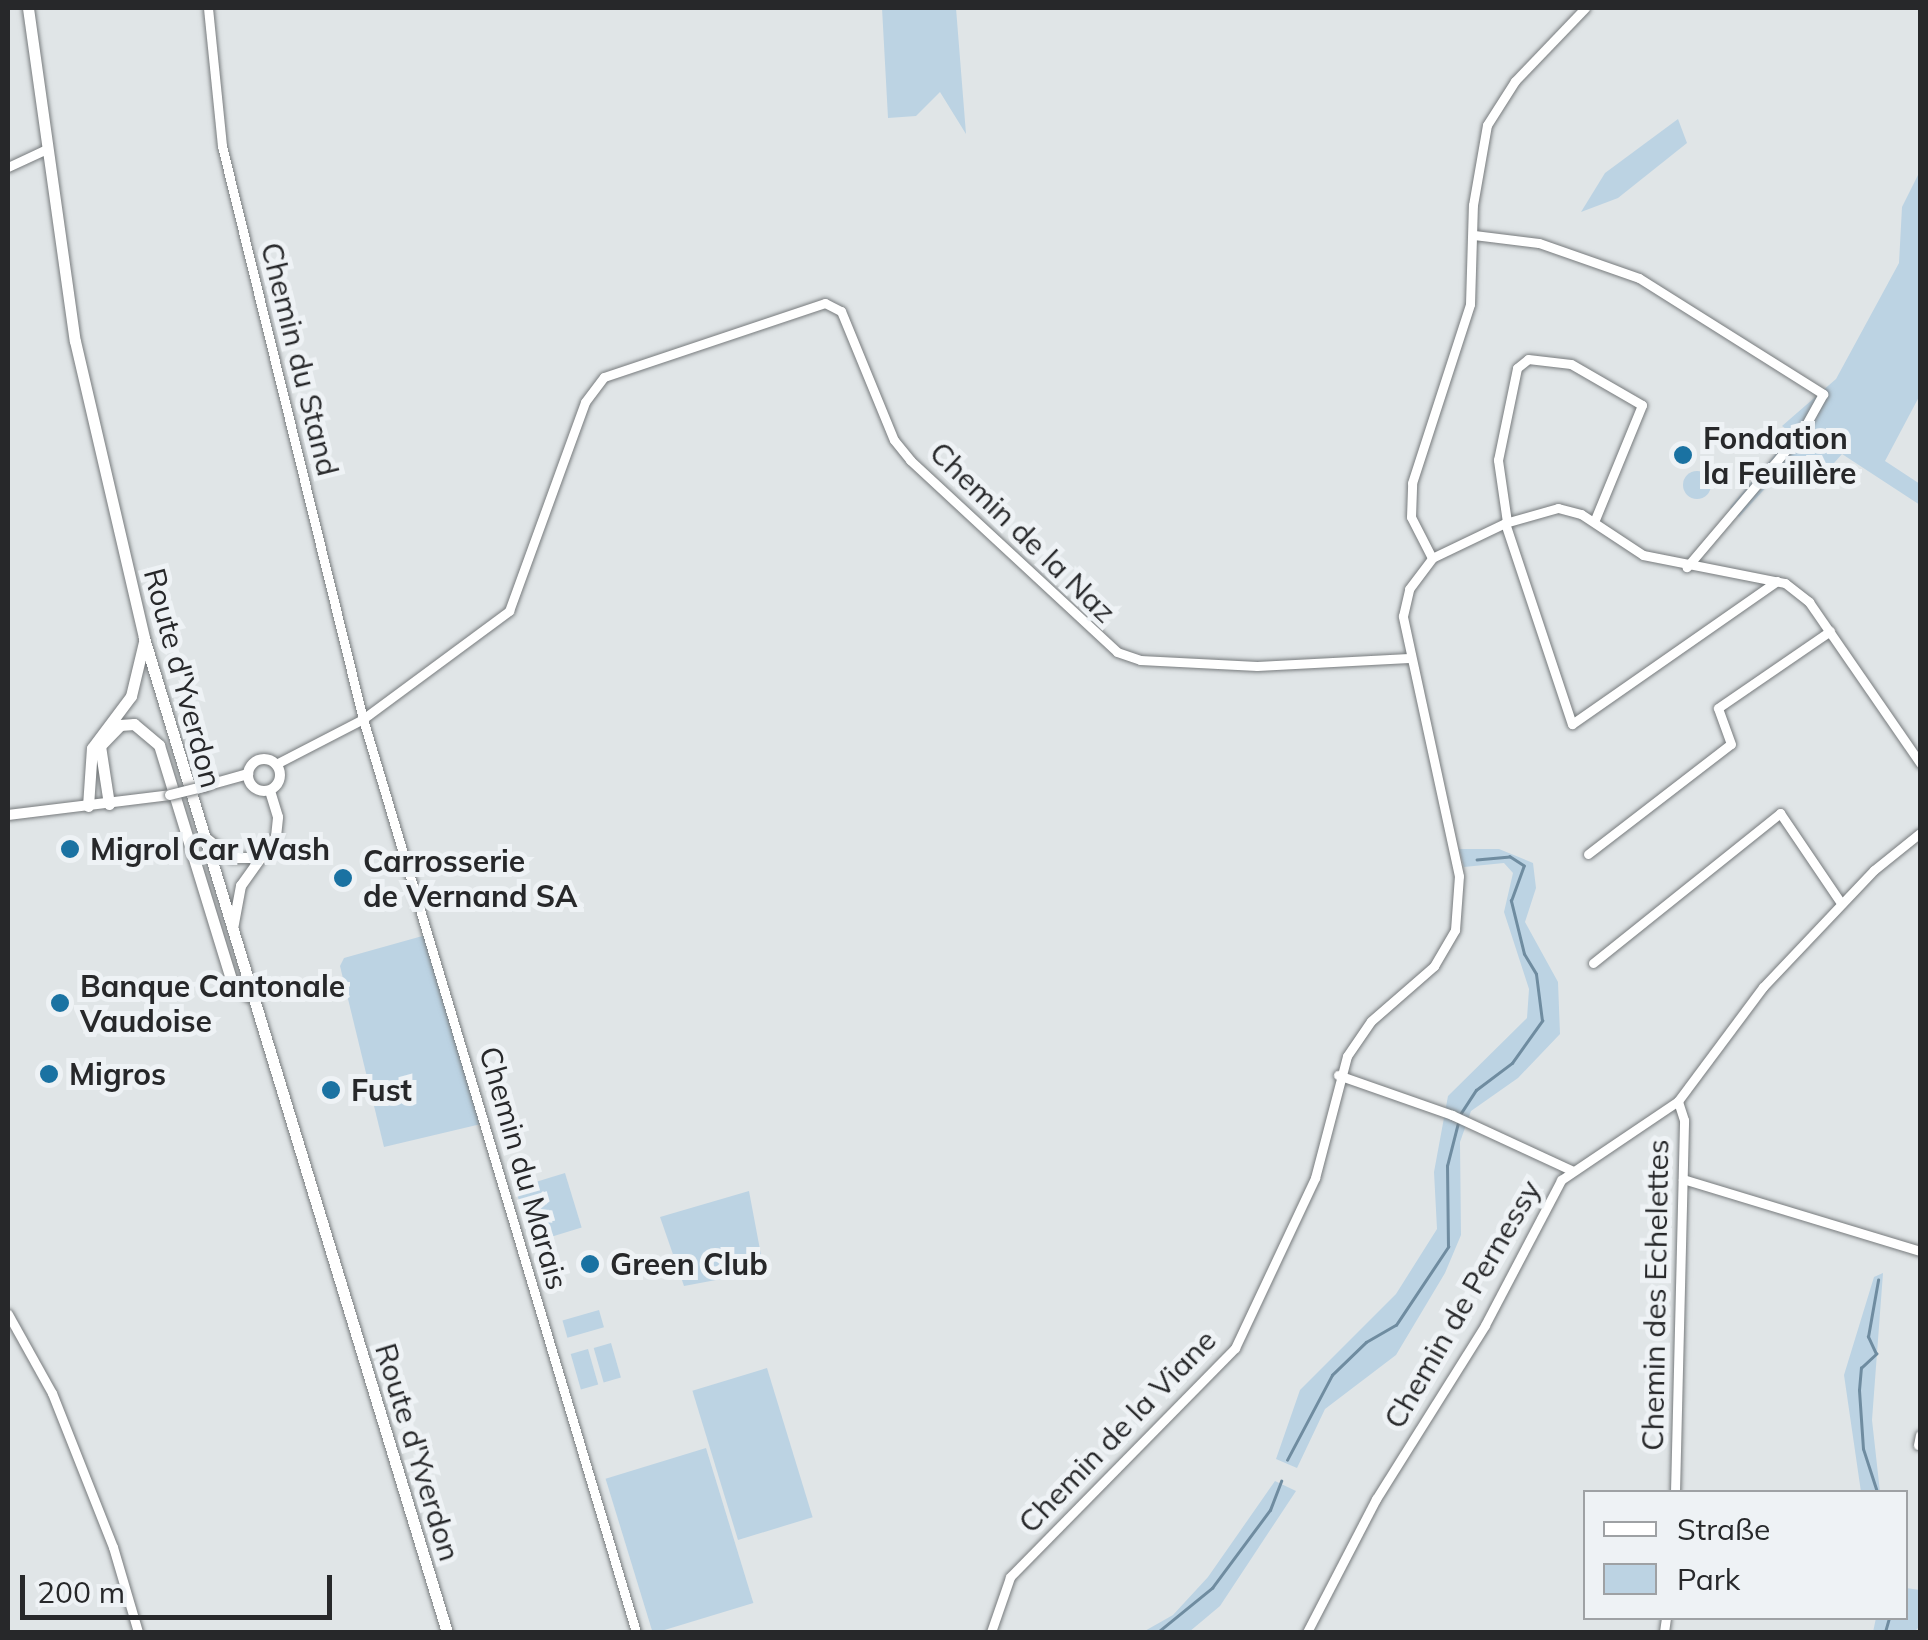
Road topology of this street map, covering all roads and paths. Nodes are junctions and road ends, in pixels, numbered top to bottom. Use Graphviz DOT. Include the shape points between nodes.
graph roads {
  1 [pos="28,8"];
  2 [pos="208,8"];
  3 [pos="1585,8"];
  4 [pos="44,150"];
  5 [pos="8,167"];
  6 [pos="1474,235"];
  7 [pos="1506,522"];
  8 [pos="1594,522"];
  9 [pos="1432,558"];
  10 [pos="1687,566"];
  11 [pos="1776,581"];
  12 [pos="1830,631"];
  13 [pos="144,638"];
  14 [pos="1409,658"];
  15 [pos="363,719"];
  16 [pos="1920,763"];
  17 [pos="276,764"];
  18 [pos="248,774"];
  19 [pos="270,790"];
  20 [pos="108,804"];
  21 [pos="88,806"];
  22 [pos="8,814"];
  23 [pos="198,829"];
  24 [pos="1920,833"];
  25 [pos="1588,854"];
  26 [pos="257,858"];
  27 [pos="1841,904"];
  28 [pos="232,940"];
  29 [pos="1593,962"];
  30 [pos="250,998"];
  31 [pos="1338,1075"];
  32 [pos="1678,1101"];
  33 [pos="1571,1170"];
  34 [pos="1683,1179"];
  35 [pos="1920,1251"];
  36 [pos="8,1314"];
  37 [pos="1675,1490"];
  38 [pos="138,1632"];
  39 [pos="447,1632"];
  40 [pos="636,1632"];
  41 [pos="990,1632"];
  42 [pos="1307,1632"];
  1 -- 4 [label="main road, Route d'Yverdon"];
  2 -- 15 [label="street, Chemin du Stand" via="222,146"];
  3 -- 6 [label="street" via="1493,113 1482,150"];
  4 -- 5 [label="street"];
  4 -- 13 [label="main road, Route d'Yverdon" via="75,340"];
  6 -- 9 [label="street" via="1470,304 1412,482 1411,517"];
  6 -- 10 [label="street" via="1539,243 1639,278 1820,390 1822,401"];
  7 -- 8 [label="street" via="1558,508"];
  7 -- 8 [label="street" via="1498,460 1517,368 1528,358 1571,364 1642,405"];
  7 -- 9 [label="street"];
  7 -- 11 [label="street" via="1572,724"];
  8 -- 10 [label="street" via="1643,555"];
  9 -- 14 [label="street, Chemin de la Viane" via="1403,607"];
  10 -- 11 [label="street"];
  11 -- 12 [label="street" via="1799,591"];
  12 -- 16 [label="street"];
  12 -- 25 [label="street" via="1718,708 1731,744"];
  13 -- 21 [label="main road" via="130,696 92,748"];
  13 -- 23 [label="main road, Route d'Yverdon"];
  14 -- 15 [label="street, Chemin de la Naz" via="1257,666 1140,660 1118,652 955,508 894,440 842,311 825,303 604,376 585,402 509,611"];
  14 -- 31 [label="street, Chemin de la Viane" via="1459,876 1458,920 1434,966 1371,1022"];
  15 -- 17 [label="street, Chemin de la Naz"];
  15 -- 40 [label="street, Chemin du Marais"];
  17 -- 18 [label="street" via="256,761"];
  17 -- 19 [label="street" via="280,779"];
  18 -- 19 [label="street" via="255,788"];
  18 -- 20 [label="street, bridge"];
  19 -- 26 [label="street" via="278,826"];
  20 -- 21 [label="street"];
  20 -- 30 [label="main road" via="100,746 120,726 134,724 159,745 231,979"];
  21 -- 22 [label="street"];
  23 -- 26 [label="street" via="232,858"];
  23 -- 28 [label="main road, Route d'Yverdon"];
  24 -- 27 [label="street, Chemin de Pernessy"];
  26 -- 28 [label="street" via="240,886"];
  27 -- 29 [label="street" via="1780,814"];
  27 -- 32 [label="street, Chemin de Pernessy" via="1748,1003"];
  28 -- 30 [label="main road, Route d'Yverdon"];
  30 -- 39 [label="main road, Route d'Yverdon"];
  31 -- 33 [label="street" via="1452,1114"];
  31 -- 41 [label="street, Chemin de la Viane" via="1315,1178 1236,1348 1010,1577"];
  32 -- 33 [label="street, Chemin de Pernessy" via="1641,1132"];
  32 -- 34 [label="street, Chemin des Echelettes"];
  33 -- 42 [label="street, Chemin de Pernessy" via="1546,1200 1485,1325 1376,1498"];
  34 -- 35 [label="street"];
  34 -- 37 [label="street, Chemin des Echelettes"];
  36 -- 38 [label="street" via="52,1393 113,1547"];
}
